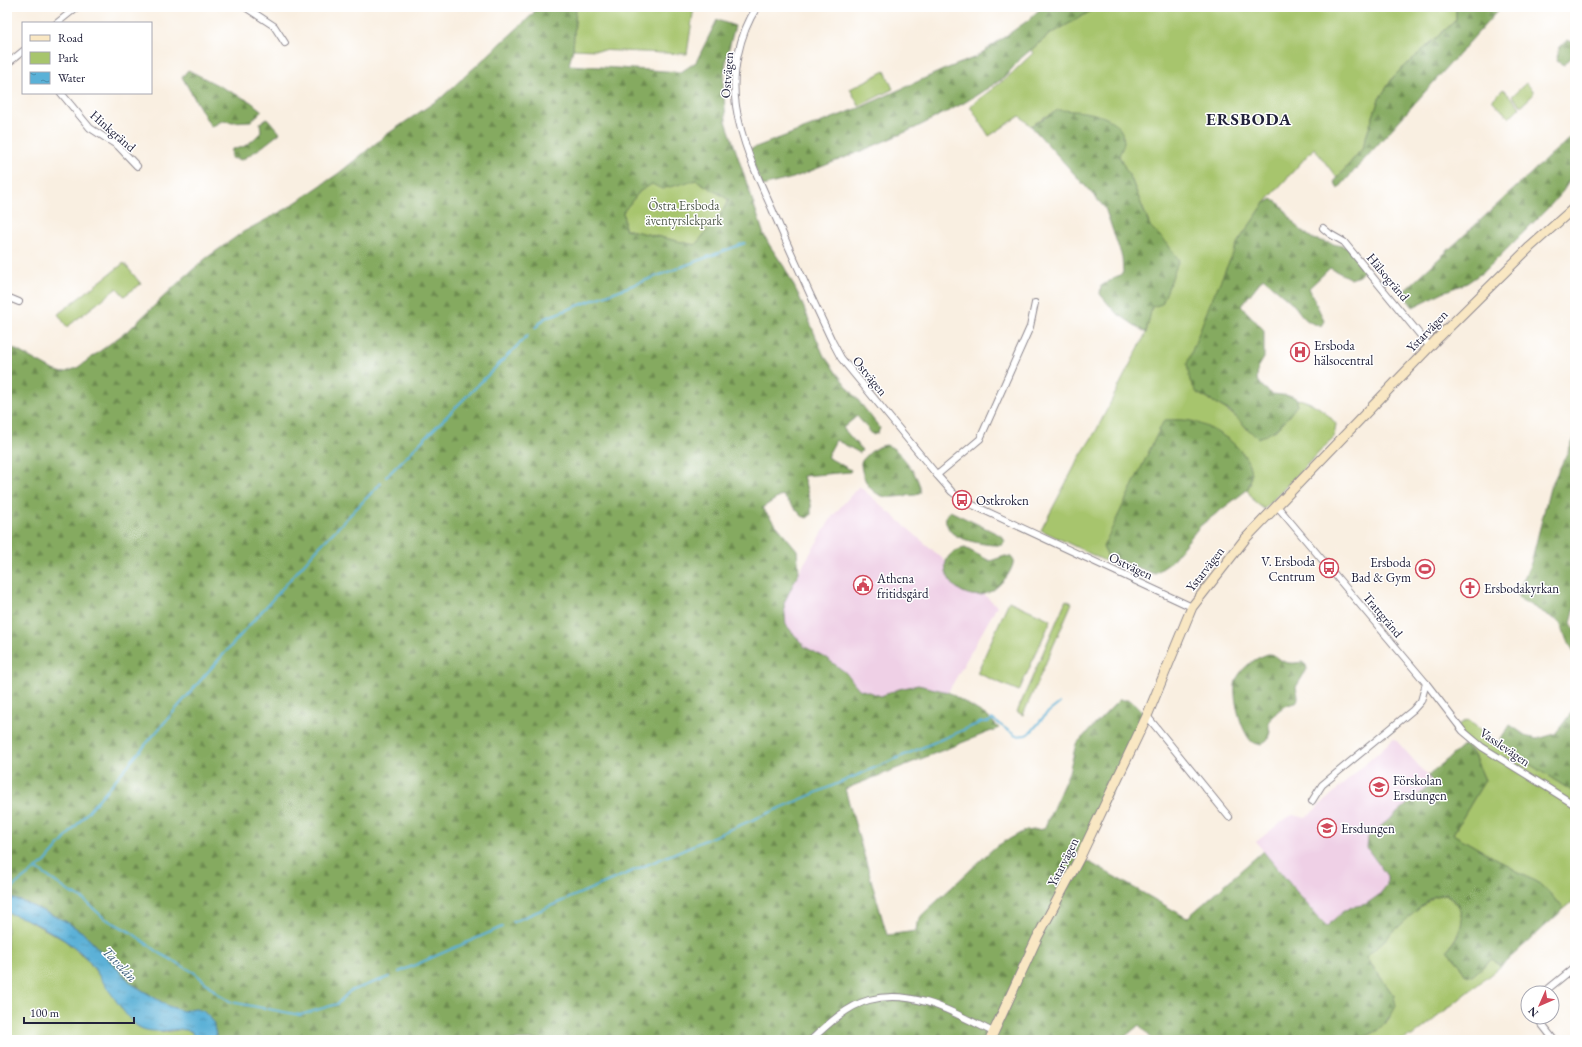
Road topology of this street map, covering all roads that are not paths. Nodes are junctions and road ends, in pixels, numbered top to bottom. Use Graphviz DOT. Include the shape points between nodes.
graph roads {
  1 [pos="77,7"];
  2 [pos="245,7"];
  3 [pos="757,7"];
  4 [pos="58,22"];
  5 [pos="285,43"];
  6 [pos="22,52"];
  7 [pos="7,64"];
  8 [pos="62,94"];
  9 [pos="136,166"];
  10 [pos="1575,207"];
  11 [pos="1323,228"];
  12 [pos="7,297"];
  13 [pos="19,302"];
  14 [pos="1035,303"];
  15 [pos="1430,347"];
  16 [pos="937,475"];
  17 [pos="1277,506"];
  18 [pos="1192,607"];
  19 [pos="1426,683"];
  20 [pos="1434,694"];
  21 [pos="1147,716"];
  22 [pos="1312,801"];
  23 [pos="1575,805"];
  24 [pos="1229,817"];
  25 [pos="1575,966"];
  26 [pos="1552,985"];
  27 [pos="1542,1025"];
  28 [pos="992,1036"];
  29 [pos="811,1040"];
  30 [pos="1554,1040"];
  1 -- 4 [label="street"];
  2 -- 5 [label="street" via="274,26"];
  3 -- 16 [label="street, Ostvägen" via="740,47 735,80 740,126 762,186 841,358"];
  6 -- 7 [label="street"];
  8 -- 9 [label="street, Hinkgränd" via="90,128 118,146"];
  10 -- 15 [label="street, Ystarvägen" via="1530,247"];
  11 -- 15 [label="street, Hälsogränd" via="1344,242"];
  12 -- 13 [label="street"];
  14 -- 16 [label="street" via="1030,327 980,439"];
  15 -- 17 [label="street, Ystarvägen"];
  16 -- 18 [label="street, Ostvägen" via="967,504"];
  17 -- 18 [label="street, Ystarvägen" via="1245,539"];
  17 -- 19 [label="street, Trattgränd"];
  18 -- 21 [label="street, Ystarvägen"];
  19 -- 20 [label="street, Trattgränd"];
  19 -- 22 [label="street" via="1421,701 1413,710 1322,785"];
  20 -- 23 [label="street, Vasslevägen" via="1463,731 1482,747"];
  21 -- 24 [label="street"];
  21 -- 28 [label="street, Ystarvägen" via="1080,857 1037,938"];
  25 -- 26 [label="street"];
  27 -- 30 [label="street"];
  28 -- 29 [label="street" via="947,1010 901,997 868,1000 857,1005"];
}
